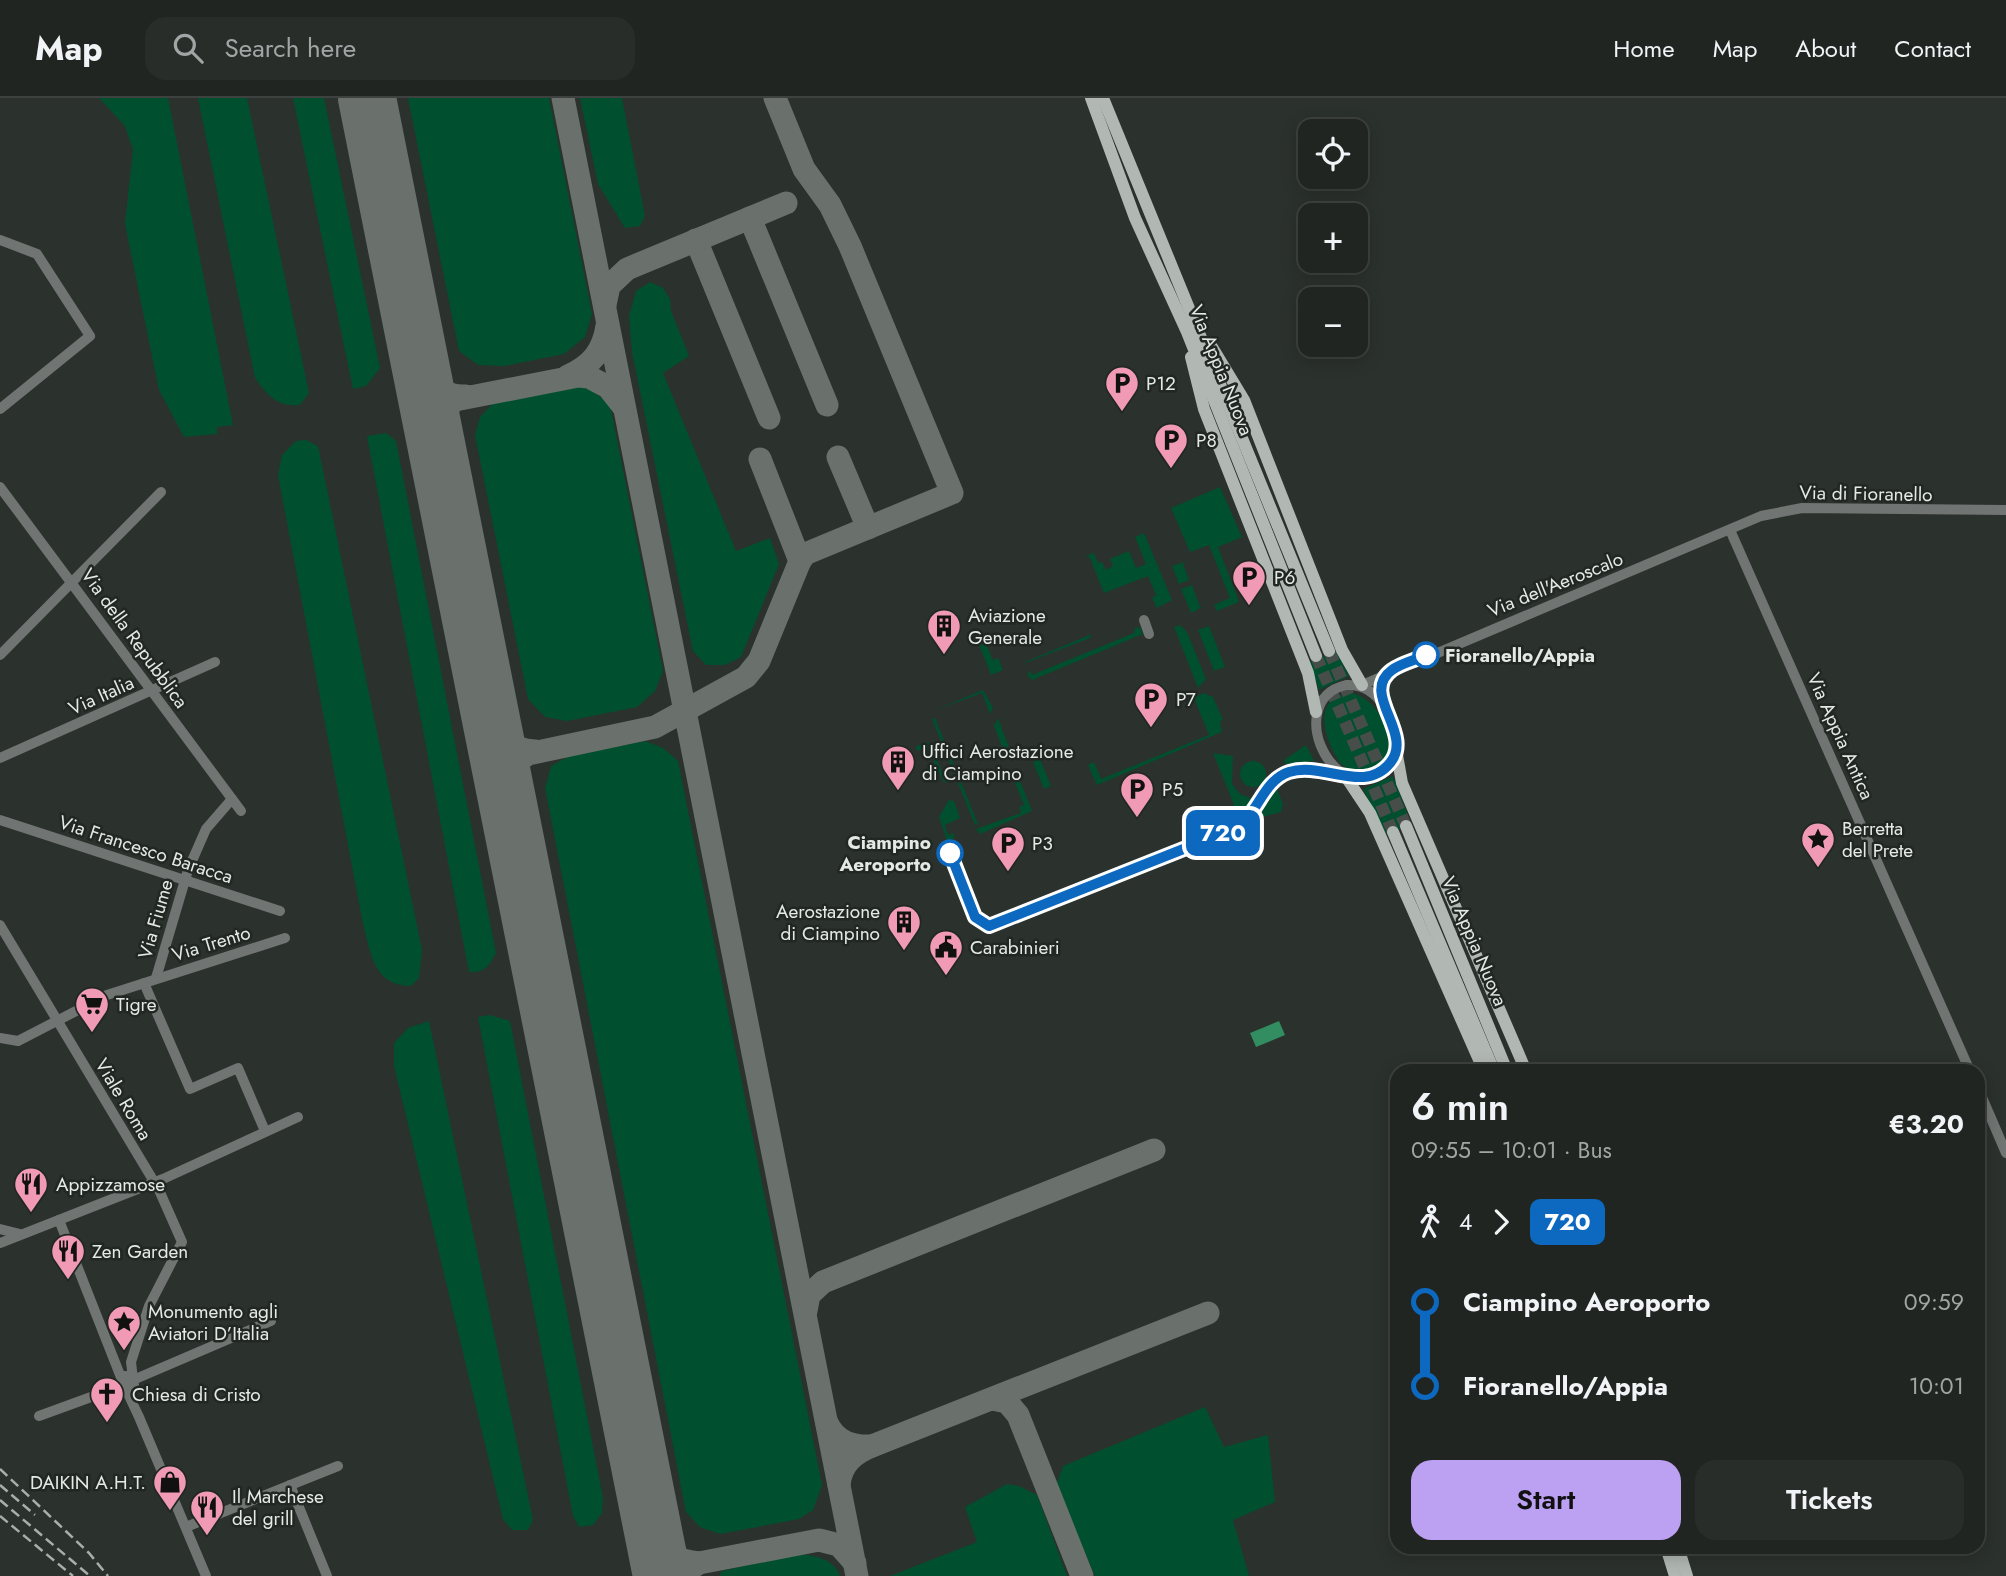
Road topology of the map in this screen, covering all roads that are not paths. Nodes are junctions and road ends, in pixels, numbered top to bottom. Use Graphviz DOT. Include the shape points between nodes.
graph roads {
  1 [pos="1091,98"];
  2 [pos="1102,98"];
  3 [pos="2,245"];
  4 [pos="1193,331"];
  5 [pos="0,409"];
  6 [pos="0,487"];
  7 [pos="161,492"];
  8 [pos="2006,510"];
  9 [pos="1730,530"];
  10 [pos="72,583"];
  11 [pos="1144,620"];
  12 [pos="1149,634"];
  13 [pos="1329,651"];
  14 [pos="0,655"];
  15 [pos="1316,656"];
  16 [pos="215,663"];
  17 [pos="1393,670"];
  18 [pos="1362,685"];
  19 [pos="151,692"];
  20 [pos="1383,705"];
  21 [pos="1316,712"];
  22 [pos="1397,755"];
  23 [pos="0,758"];
  24 [pos="1344,774"];
  25 [pos="232,799"];
  26 [pos="241,811"];
  27 [pos="0,820"];
  28 [pos="184,879"];
  29 [pos="280,911"];
  30 [pos="0,925"];
  31 [pos="285,938"];
  32 [pos="156,978"];
  33 [pos="144,983"];
  34 [pos="57,1022"];
  35 [pos="0,1038"];
  36 [pos="1481,1064"];
  37 [pos="1491,1064"];
  38 [pos="1504,1064"];
  39 [pos="1523,1064"];
  40 [pos="1967,1064"];
  41 [pos="1985,1104"];
  42 [pos="298,1117"];
  43 [pos="265,1131"];
  44 [pos="2006,1153"];
  45 [pos="154,1182"];
  46 [pos="59,1220"];
  47 [pos="0,1229"];
  48 [pos="19,1234"];
  49 [pos="0,1243"];
  50 [pos="271,1321"];
  51 [pos="131,1362"];
  52 [pos="117,1364"];
  53 [pos="128,1381"];
  54 [pos="39,1416"];
  55 [pos="338,1466"];
  56 [pos="290,1485"];
  57 [pos="186,1527"];
  58 [pos="1668,1554"];
  59 [pos="1680,1554"];
  60 [pos="206,1576"];
  61 [pos="327,1576"];
  62 [pos="1675,1576"];
  63 [pos="1687,1576"];
  1 -- 4 [label="main road, Via Appia Nuova" via="1135,218"];
  2 -- 4 [label="main road, Via Appia Nuova"];
  3 -- 5 [label="street" via="37,254 90,336"];
  4 -- 13 [label="main road, Via Appia Nuova"];
  4 -- 15 [label="main road, Via Appia Nuova"];
  4 -- 18 [label="main road" via="1241,393 1342,650"];
  4 -- 21 [label="main road" via="1201,401 1308,673"];
  6 -- 10 [label="street, Via della Repubblica"];
  7 -- 10 [label="street"];
  8 -- 9 [label="street, Via di Fioranello" via="1802,509 1761,516"];
  9 -- 17 [label="street, Via dell'Aeroscalo"];
  9 -- 40 [label="street, Via Appia Antica"];
  10 -- 14 [label="street"];
  10 -- 19 [label="street, Via della Repubblica"];
  11 -- 12 [label="street"];
  16 -- 19 [label="street, Via Italia"];
  17 -- 18 [label="street, Via dell'Aeroscalo"];
  17 -- 20 [label="street" via="1383,685"];
  18 -- 20 [label="street"];
  18 -- 21 [label="street" via="1333,689"];
  19 -- 23 [label="street, Via Italia"];
  19 -- 25 [label="street, Via della Repubblica"];
  20 -- 22 [label="street" via="1397,736"];
  21 -- 24 [label="street" via="1317,732 1327,758"];
  22 -- 24 [label="street" via="1373,776"];
  22 -- 39 [label="main road" via="1402,783"];
  24 -- 36 [label="main road" via="1370,813"];
  25 -- 26 [label="street, Via della Repubblica"];
  25 -- 28 [label="street, Via Fiume" via="206,829"];
  27 -- 28 [label="street, Via Francesco Baracca"];
  28 -- 29 [label="street, Via Francesco Baracca"];
  28 -- 32 [label="street, Via Fiume"];
  30 -- 34 [label="street, Viale Roma"];
  31 -- 32 [label="street, Via Trento"];
  32 -- 33 [label="street, Via Trento"];
  33 -- 34 [label="street, Via Trento" via="107,995"];
  33 -- 43 [label="street" via="190,1089 238,1068"];
  34 -- 35 [label="street, Via Trento" via="18,1041"];
  34 -- 45 [label="street, Viale Roma"];
  37 -- 38 [label="main road, Via Appia Nuova" via="1400,829"];
  41 -- 44 [label="street"];
  42 -- 43 [label="street"];
  43 -- 45 [label="street"];
  45 -- 46 [label="street"];
  45 -- 51 [label="street, Viale Roma" via="182,1242 149,1306"];
  46 -- 48 [label="street"];
  46 -- 52 [label="street"];
  47 -- 48 [label="street"];
  48 -- 49 [label="street"];
  50 -- 53 [label="street"];
  51 -- 52 [label="street"];
  51 -- 53 [label="street"];
  52 -- 53 [label="street"];
  53 -- 54 [label="street"];
  53 -- 57 [label="street"];
  55 -- 56 [label="street"];
  56 -- 57 [label="street"];
  56 -- 61 [label="street"];
  57 -- 60 [label="street"];
  58 -- 62 [label="main road"];
  59 -- 63 [label="main road"];
}
